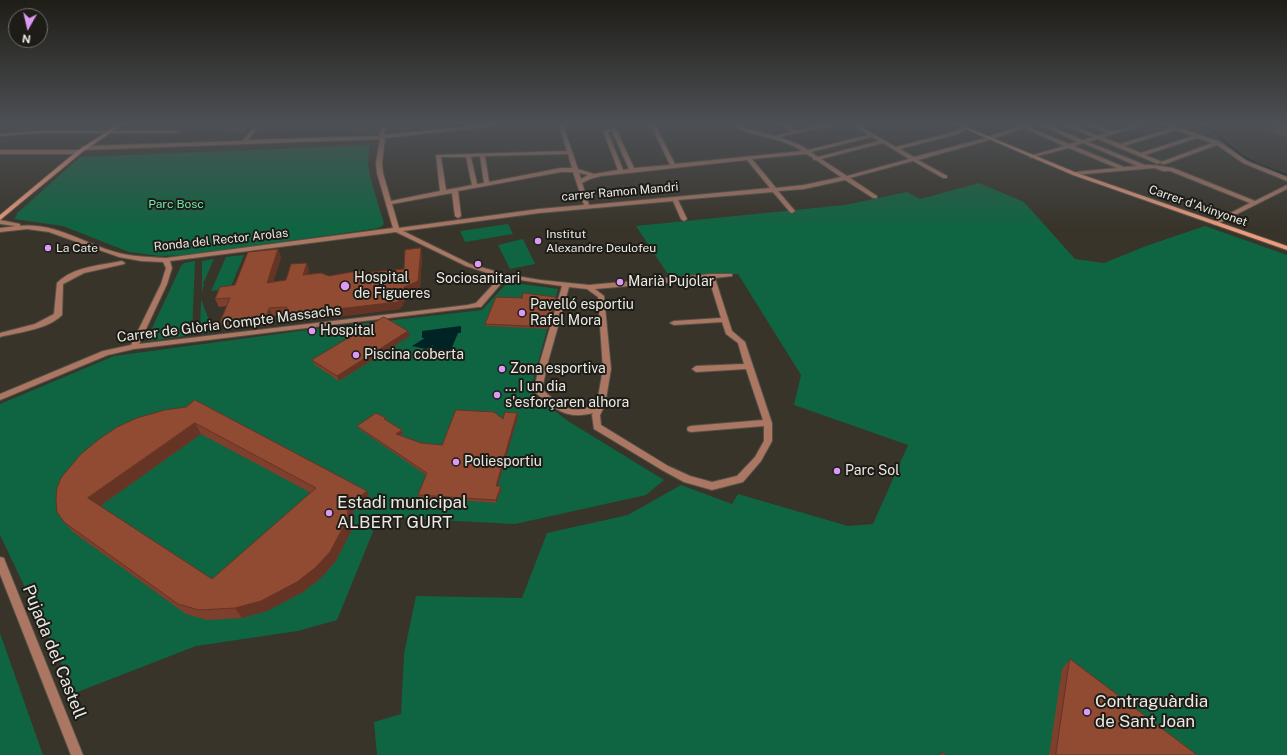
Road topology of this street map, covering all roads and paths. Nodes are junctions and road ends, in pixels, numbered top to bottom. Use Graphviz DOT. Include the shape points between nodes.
graph roads {
  1 [pos="69,160"];
  2 [pos="379,160"];
  3 [pos="439,160"];
  4 [pos="469,160"];
  5 [pos="483,160"];
  6 [pos="572,160"];
  7 [pos="617,160"];
  8 [pos="628,160"];
  9 [pos="670,160"];
  10 [pos="727,160"];
  11 [pos="750,160"];
  12 [pos="817,160"];
  13 [pos="913,160"];
  14 [pos="1040,160"];
  15 [pos="1102,160"];
  16 [pos="1128,160"];
  17 [pos="1151,160"];
  18 [pos="1169,160"];
  19 [pos="1243,160"];
  20 [pos="1158,164"];
  21 [pos="673,166"];
  22 [pos="1144,167"];
  23 [pos="1171,168"];
  24 [pos="1123,169"];
  25 [pos="574,170"];
  26 [pos="632,170"];
  27 [pos="621,171"];
  28 [pos="1075,174"];
  29 [pos="593,175"];
  30 [pos="945,177"];
  31 [pos="845,178"];
  32 [pos="1287,180"];
  33 [pos="580,182"];
  34 [pos="487,184"];
  35 [pos="475,186"];
  36 [pos="1287,187"];
  37 [pos="454,190"];
  38 [pos="774,190"];
  39 [pos="443,192"];
  40 [pos="875,197"];
  41 [pos="675,199"];
  42 [pos="389,202"];
  43 [pos="1255,203"];
  44 [pos="587,206"];
  45 [pos="792,211"];
  46 [pos="458,216"];
  47 [pos="0,218"];
  48 [pos="684,219"];
  49 [pos="0,222"];
  50 [pos="1215,223"];
  51 [pos="10,224"];
  52 [pos="0,226"];
  53 [pos="27,227"];
  54 [pos="0,230"];
  55 [pos="397,230"];
  56 [pos="1287,248"];
  57 [pos="108,258"];
  58 [pos="166,260"];
  59 [pos="122,263"];
  60 [pos="101,268"];
  61 [pos="730,274"];
  62 [pos="504,276"];
  63 [pos="711,276"];
  64 [pos="566,286"];
  65 [pos="610,286"];
  66 [pos="589,287"];
  67 [pos="600,296"];
  68 [pos="725,320"];
  69 [pos="674,323"];
  70 [pos="0,335"];
  71 [pos="134,347"];
  72 [pos="750,366"];
  73 [pos="696,369"];
  74 [pos="0,397"];
  75 [pos="601,405"];
  76 [pos="768,422"];
  77 [pos="691,429"];
  78 [pos="0,561"];
  79 [pos="77,755"];
  1 -- 47 [label="street"];
  2 -- 42 [label="street" via="380,173"];
  3 -- 39 [label="street"];
  4 -- 35 [label="street"];
  5 -- 34 [label="street"];
  6 -- 25 [label="street"];
  7 -- 27 [label="street"];
  8 -- 26 [label="street"];
  9 -- 21 [label="street"];
  10 -- 21 [label="street"];
  11 -- 38 [label="street"];
  12 -- 31 [label="street"];
  13 -- 30 [label="street"];
  13 -- 31 [label="street, carrer Ramon Mandri"];
  14 -- 28 [label="street, Carrer d'Avinyonet"];
  15 -- 24 [label="street"];
  16 -- 22 [label="street"];
  17 -- 20 [label="street"];
  18 -- 20 [label="street"];
  19 -- 32 [label="street"];
  20 -- 22 [label="street"];
  20 -- 23 [label="street" via="1163,169"];
  20 -- 23 [label="street" via="1168,164"];
  21 -- 26 [label="street"];
  22 -- 24 [label="street"];
  23 -- 43 [label="street"];
  24 -- 28 [label="street"];
  25 -- 29 [label="street"];
  25 -- 33 [label="street"];
  25 -- 34 [label="street" via="561,170"];
  26 -- 27 [label="street"];
  27 -- 29 [label="street"];
  28 -- 50 [label="street, Carrer d'Avinyonet"];
  29 -- 33 [label="street"];
  31 -- 38 [label="street, carrer Ramon Mandri"];
  31 -- 40 [label="street"];
  33 -- 44 [label="street"];
  34 -- 35 [label="street"];
  35 -- 37 [label="street"];
  36 -- 43 [label="street"];
  37 -- 39 [label="street"];
  37 -- 46 [label="street"];
  38 -- 41 [label="street, carrer Ramon Mandri"];
  38 -- 45 [label="street"];
  39 -- 42 [label="street"];
  41 -- 44 [label="street, carrer Ramon Mandri"];
  41 -- 48 [label="street"];
  42 -- 55 [label="street"];
  43 -- 50 [label="street"];
  44 -- 55 [label="street, carrer Ramon Mandri"];
  49 -- 51 [label="street, Ronda del Rector Arolas"];
  50 -- 56 [label="street, Carrer d'Avinyonet"];
  51 -- 52 [label="street, Ronda del Rector Arolas"];
  51 -- 53 [label="street, Ronda del Rector Arolas"];
  53 -- 54 [label="street, Ronda del Rector Arolas"];
  53 -- 58 [label="street, Ronda del Rector Arolas" via="50,230 121,256"];
  55 -- 58 [label="street, Ronda del Rector Arolas"];
  55 -- 62 [label="street" via="468,265"];
  57 -- 60 [label="street"];
  58 -- 71 [label="street" via="169,268 164,284"];
  59 -- 60 [label="street"];
  60 -- 70 [label="street" via="74,275 60,283 58,315 35,326"];
  61 -- 63 [label="street"];
  62 -- 64 [label="street"];
  62 -- 71 [label="street, Carrer de Glòria Compte Massachs" via="478,305 468,307"];
  63 -- 65 [label="street"];
  63 -- 68 [label="street"];
  64 -- 66 [label="street"];
  64 -- 75 [label="street" via="538,390 570,414 592,411"];
  65 -- 66 [label="street"];
  65 -- 67 [label="street"];
  66 -- 67 [label="street"];
  67 -- 75 [label="street" via="607,369"];
  68 -- 69 [label="street"];
  68 -- 72 [label="street" via="729,332 742,342"];
  71 -- 74 [label="street, Carrer de Glòria Compte Massachs" via="106,353"];
  72 -- 73 [label="street"];
  72 -- 76 [label="street"];
  75 -- 76 [label="street" via="596,415 596,427 665,468 687,479 712,486 740,479 758,459 768,441"];
  76 -- 77 [label="street"];
  78 -- 79 [label="street, Pujada del Castell"];
}
